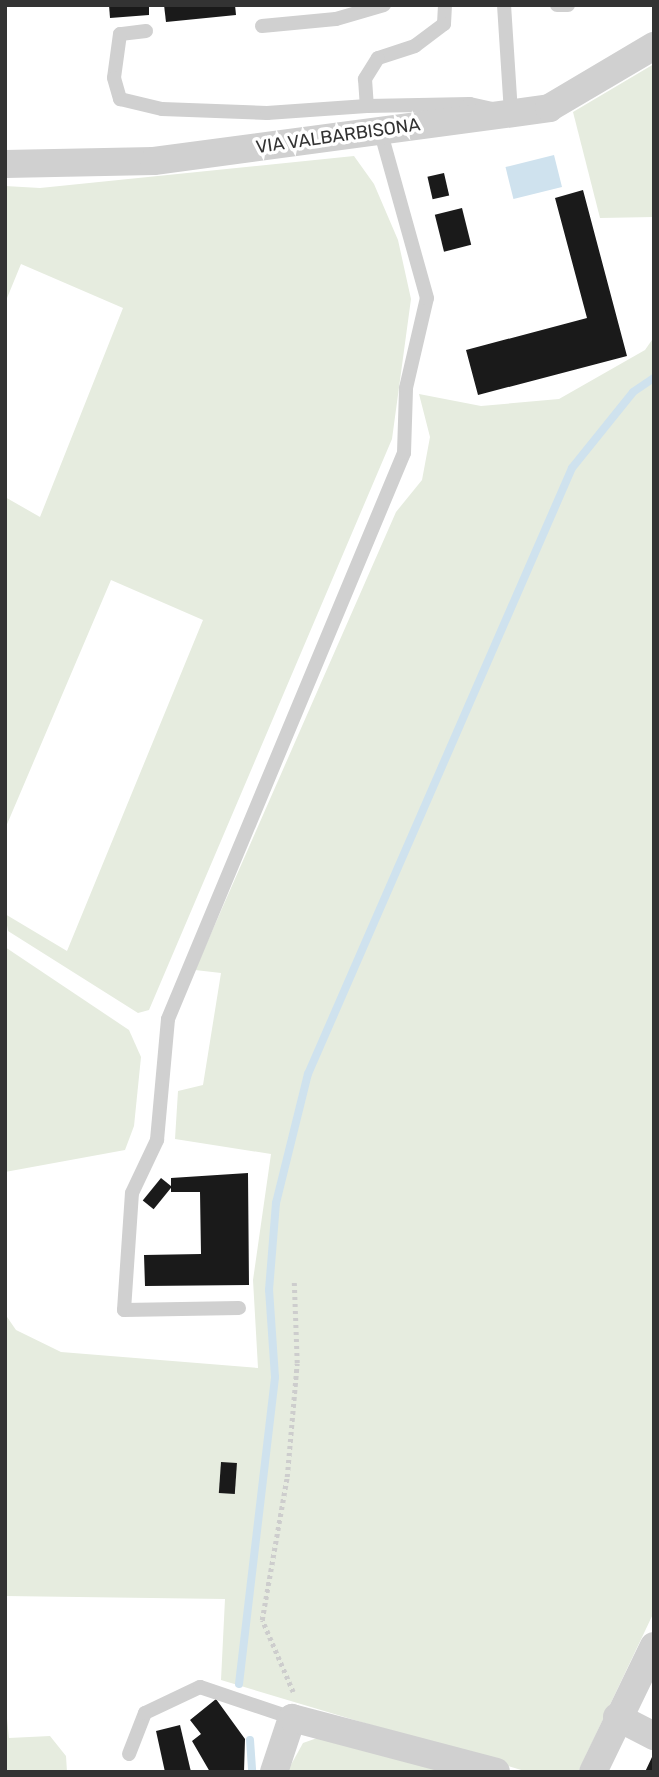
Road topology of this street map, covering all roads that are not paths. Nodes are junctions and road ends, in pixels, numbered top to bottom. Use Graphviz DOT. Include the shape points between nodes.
graph roads {
  1 [pos="384,5"];
  2 [pos="445,5"];
  3 [pos="504,5"];
  4 [pos="557,5"];
  5 [pos="568,5"];
  6 [pos="262,26"];
  7 [pos="146,31"];
  8 [pos="654,46"];
  9 [pos="511,113"];
  10 [pos="374,118"];
  11 [pos="5,164"];
  12 [pos="239,1308"];
  13 [pos="654,1646"];
  14 [pos="617,1717"];
  15 [pos="292,1718"];
  16 [pos="654,1735"];
  17 [pos="129,1754"];
  18 [pos="274,1772"];
  19 [pos="496,1772"];
  20 [pos="593,1772"];
  1 -- 6 [label="lane" via="337,19"];
  2 -- 10 [label="lane" via="444,24 415,46 378,58 365,79"];
  3 -- 9 [label="lane"];
  4 -- 5 [label="lane"];
  7 -- 10 [label="lane" via="120,34 114,78 120,99 162,109"];
  8 -- 9 [label="street, VIA VALBARBISONA" via="549,108"];
  9 -- 10 [label="street, VIA VALBARBISONA"];
  10 -- 11 [label="street, VIA VALBARBISONA" via="154,160"];
  10 -- 12 [label="lane" via="427,298 406,388 404,453 168,1019 157,1140 132,1193 124,1310"];
  13 -- 14 [label="street"];
  14 -- 16 [label="street"];
  14 -- 20 [label="street"];
  15 -- 17 [label="lane" via="200,1687 145,1713"];
  15 -- 18 [label="street"];
  15 -- 19 [label="street"];
}
